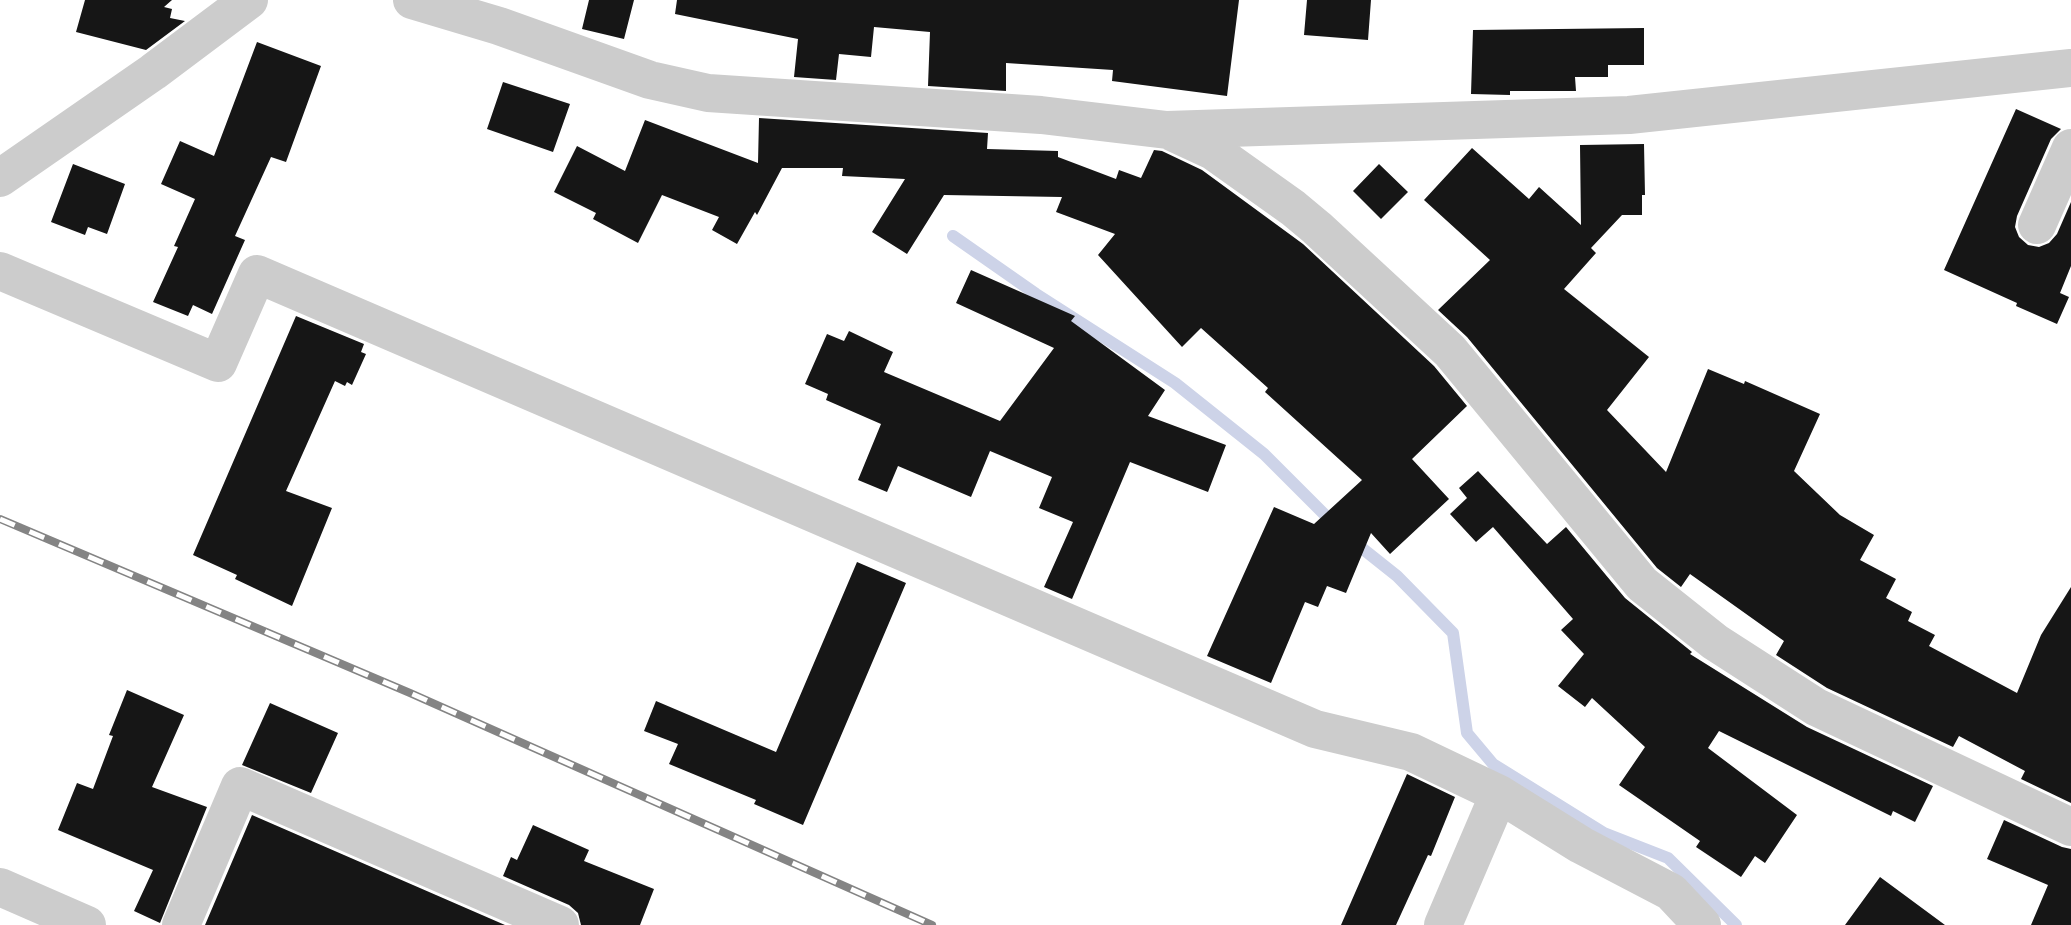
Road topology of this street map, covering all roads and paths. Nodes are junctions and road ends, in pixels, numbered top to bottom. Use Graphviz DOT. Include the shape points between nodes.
graph roads {
  1 [pos="201,0"];
  2 [pos="412,0"];
  3 [pos="244,4"];
  4 [pos="2071,68"];
  5 [pos="1167,130"];
  6 [pos="2071,148"];
  7 [pos="0,178"];
  8 [pos="2037,225"];
  9 [pos="0,271"];
  10 [pos="1499,794"];
  11 [pos="2071,827"];
  12 [pos="0,887"];
  13 [pos="87,925"];
  14 [pos="181,925"];
  15 [pos="560,925"];
  16 [pos="1443,925"];
  17 [pos="1702,925"];
  1 -- 3 [label="street"];
  2 -- 5 [label="street" via="650,80 708,93 1041,115"];
  3 -- 7 [label="street"];
  4 -- 5 [label="street" via="1629,115"];
  5 -- 11 [label="street" via="1213,151 1271,192 1317,228 1450,351 1642,584 1715,642 1816,707"];
  6 -- 8 [label="street"];
  9 -- 10 [label="street" via="218,363 257,274 1315,729 1411,752"];
  10 -- 16 [label="street"];
  10 -- 17 [label="street" via="1581,845 1671,892"];
  12 -- 13 [label="street"];
  14 -- 15 [label="street" via="240,786"];
}
